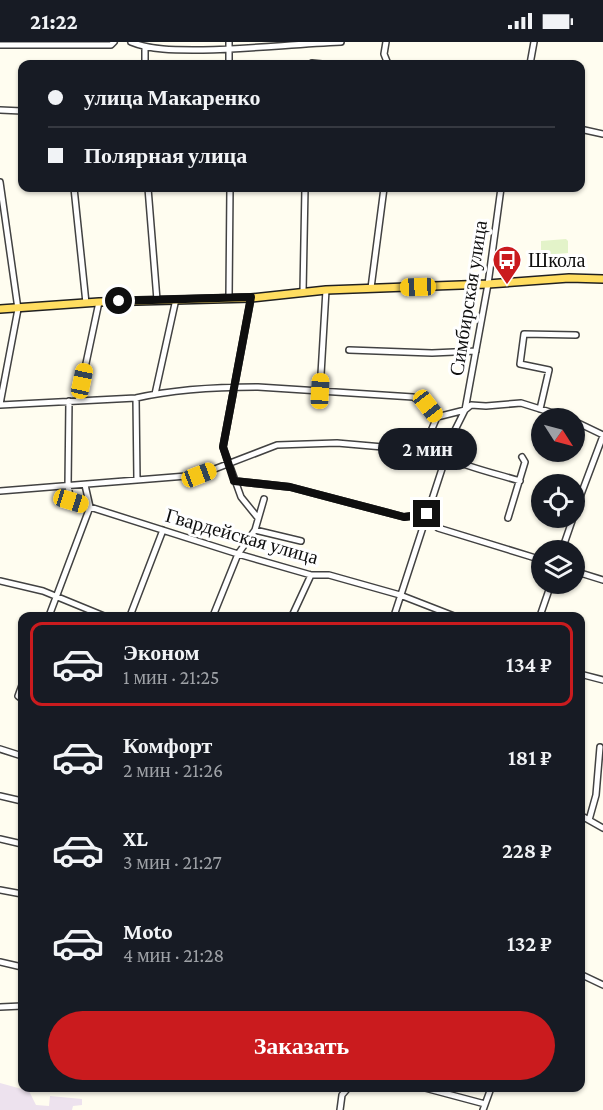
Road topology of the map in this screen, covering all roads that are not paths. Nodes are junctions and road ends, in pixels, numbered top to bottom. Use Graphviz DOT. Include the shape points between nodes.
graph roads {
  1 [pos="114,42"];
  2 [pos="131,42"];
  3 [pos="229,42"];
  4 [pos="341,42"];
  5 [pos="386,42"];
  6 [pos="534,42"];
  7 [pos="0,45"];
  8 [pos="145,48"];
  9 [pos="229,49"];
  10 [pos="145,60"];
  11 [pos="230,60"];
  12 [pos="386,60"];
  13 [pos="531,60"];
  14 [pos="0,110"];
  15 [pos="18,111"];
  16 [pos="585,130"];
  17 [pos="603,134"];
  18 [pos="0,182"];
  19 [pos="74,192"];
  20 [pos="148,192"];
  21 [pos="230,192"];
  22 [pos="305,192"];
  23 [pos="383,192"];
  24 [pos="500,192"];
  25 [pos="603,279"];
  26 [pos="488,284"];
  27 [pos="371,288"];
  28 [pos="326,290"];
  29 [pos="303,292"];
  30 [pos="229,297"];
  31 [pos="251,297"];
  32 [pos="176,299"];
  33 [pos="157,300"];
  34 [pos="99,302"];
  35 [pos="86,303"];
  36 [pos="0,309"];
  37 [pos="18,309"];
  38 [pos="576,335"];
  39 [pos="349,350"];
  40 [pos="476,351"];
  41 [pos="233,387"];
  42 [pos="320,391"];
  43 [pos="155,394"];
  44 [pos="136,398"];
  45 [pos="69,401"];
  46 [pos="78,401"];
  47 [pos="0,405"];
  48 [pos="536,408"];
  49 [pos="540,408"];
  50 [pos="465,410"];
  51 [pos="437,417"];
  52 [pos="585,427"];
  53 [pos="603,436"];
  54 [pos="446,457"];
  55 [pos="522,457"];
  56 [pos="228,464"];
  57 [pos="137,480"];
  58 [pos="234,481"];
  59 [pos="520,482"];
  60 [pos="85,484"];
  61 [pos="585,484"];
  62 [pos="68,486"];
  63 [pos="0,491"];
  64 [pos="264,499"];
  65 [pos="90,507"];
  66 [pos="427,514"];
  67 [pos="258,518"];
  68 [pos="508,518"];
  69 [pos="162,530"];
  70 [pos="255,530"];
  71 [pos="301,541"];
  72 [pos="238,554"];
  73 [pos="531,557"];
  74 [pos="585,574"];
  75 [pos="311,575"];
  76 [pos="603,580"];
  77 [pos="0,581"];
  78 [pos="548,594"];
  79 [pos="400,595"];
  80 [pos="57,598"];
  81 [pos="52,612"];
  82 [pos="94,612"];
  83 [pos="131,612"];
  84 [pos="215,612"];
  85 [pos="294,612"];
  86 [pos="395,612"];
  87 [pos="444,612"];
  88 [pos="541,612"];
  89 [pos="585,675"];
  90 [pos="603,680"];
  91 [pos="600,747"];
  92 [pos="0,749"];
  93 [pos="18,755"];
  94 [pos="0,796"];
  95 [pos="18,800"];
  96 [pos="585,818"];
  97 [pos="589,820"];
  98 [pos="603,828"];
  99 [pos="0,839"];
  100 [pos="18,843"];
  101 [pos="0,890"];
  102 [pos="18,893"];
  103 [pos="0,962"];
  104 [pos="18,965"];
  105 [pos="585,977"];
  106 [pos="603,986"];
  107 [pos="18,1006"];
  108 [pos="0,1007"];
  109 [pos="341,1092"];
  110 [pos="345,1092"];
  111 [pos="437,1092"];
  112 [pos="490,1092"];
  113 [pos="342,1095"];
  114 [pos="484,1107"];
  115 [pos="340,1110"];
  1 -- 7 [label="street"];
  2 -- 8 [label="street"];
  3 -- 9 [label="street"];
  4 -- 9 [label="street"];
  5 -- 12 [label="street"];
  6 -- 13 [label="street"];
  8 -- 9 [label="street"];
  8 -- 10 [label="street"];
  9 -- 11 [label="street"];
  14 -- 15 [label="street"];
  16 -- 17 [label="street"];
  18 -- 37 [label="street"];
  19 -- 35 [label="street"];
  20 -- 33 [label="street"];
  21 -- 30 [label="street"];
  22 -- 29 [label="street"];
  23 -- 27 [label="street"];
  24 -- 26 [label="street, Симбирская улица"];
  25 -- 26 [label="main road"];
  26 -- 27 [label="main road"];
  26 -- 40 [label="street, Симбирская улица"];
  27 -- 28 [label="main road"];
  28 -- 29 [label="main road"];
  28 -- 42 [label="street"];
  29 -- 31 [label="main road"];
  30 -- 31 [label="main road"];
  30 -- 32 [label="main road"];
  31 -- 41 [label="street"];
  32 -- 33 [label="main road"];
  32 -- 43 [label="street"];
  33 -- 34 [label="main road"];
  34 -- 35 [label="main road"];
  34 -- 46 [label="street"];
  35 -- 37 [label="main road"];
  36 -- 37 [label="main road"];
  37 -- 47 [label="street"];
  38 -- 49 [label="street" via="524,334 520,364 549,370"];
  39 -- 40 [label="street"];
  40 -- 50 [label="street, Симбирская улица"];
  41 -- 42 [label="street"];
  41 -- 43 [label="street"];
  41 -- 56 [label="street" via="223,447"];
  42 -- 51 [label="street" via="413,397"];
  43 -- 44 [label="street"];
  44 -- 46 [label="street"];
  44 -- 57 [label="street"];
  45 -- 46 [label="street"];
  45 -- 47 [label="street"];
  45 -- 62 [label="street"];
  48 -- 50 [label="street" via="521,404 471,405"];
  50 -- 51 [label="street"];
  50 -- 54 [label="street, Симбирская улица"];
  51 -- 56 [label="street" via="425,444 277,445"];
  52 -- 53 [label="street"];
  53 -- 61 [label="street"];
  54 -- 59 [label="street"];
  54 -- 66 [label="street, Симбирская улица"];
  55 -- 59 [label="street" via="525,462"];
  56 -- 57 [label="street" via="199,475"];
  56 -- 58 [label="street"];
  57 -- 60 [label="street"];
  58 -- 66 [label="street" via="290,487 404,517"];
  58 -- 67 [label="street"];
  59 -- 68 [label="street"];
  60 -- 62 [label="street"];
  60 -- 65 [label="street"];
  62 -- 63 [label="street"];
  62 -- 65 [label="street, Гвардейская улица" via="71,501"];
  64 -- 67 [label="street"];
  65 -- 69 [label="street, Гвардейская улица"];
  65 -- 80 [label="street"];
  66 -- 73 [label="street" via="438,528"];
  66 -- 79 [label="street, Симбирская улица"];
  67 -- 70 [label="street"];
  69 -- 72 [label="street, Гвардейская улица"];
  69 -- 83 [label="street"];
  70 -- 71 [label="street"];
  70 -- 72 [label="street"];
  72 -- 75 [label="street, Гвардейская улица"];
  72 -- 84 [label="street"];
  74 -- 76 [label="street"];
  75 -- 79 [label="street, Гвардейская улица" via="329,575"];
  75 -- 85 [label="street"];
  77 -- 80 [label="street"];
  78 -- 88 [label="street"];
  79 -- 86 [label="street, Симбирская улица"];
  79 -- 87 [label="street, Гвардейская улица"];
  80 -- 81 [label="street"];
  80 -- 82 [label="street"];
  89 -- 90 [label="street"];
  91 -- 97 [label="street" via="596,795"];
  92 -- 93 [label="street"];
  94 -- 95 [label="street"];
  96 -- 97 [label="street"];
  97 -- 98 [label="street"];
  99 -- 100 [label="street"];
  101 -- 102 [label="street"];
  103 -- 104 [label="street"];
  105 -- 106 [label="street"];
  107 -- 108 [label="street"];
  109 -- 113 [label="street"];
  110 -- 113 [label="street"];
  111 -- 114 [label="street"];
  112 -- 114 [label="street"];
  113 -- 115 [label="street"];
}
